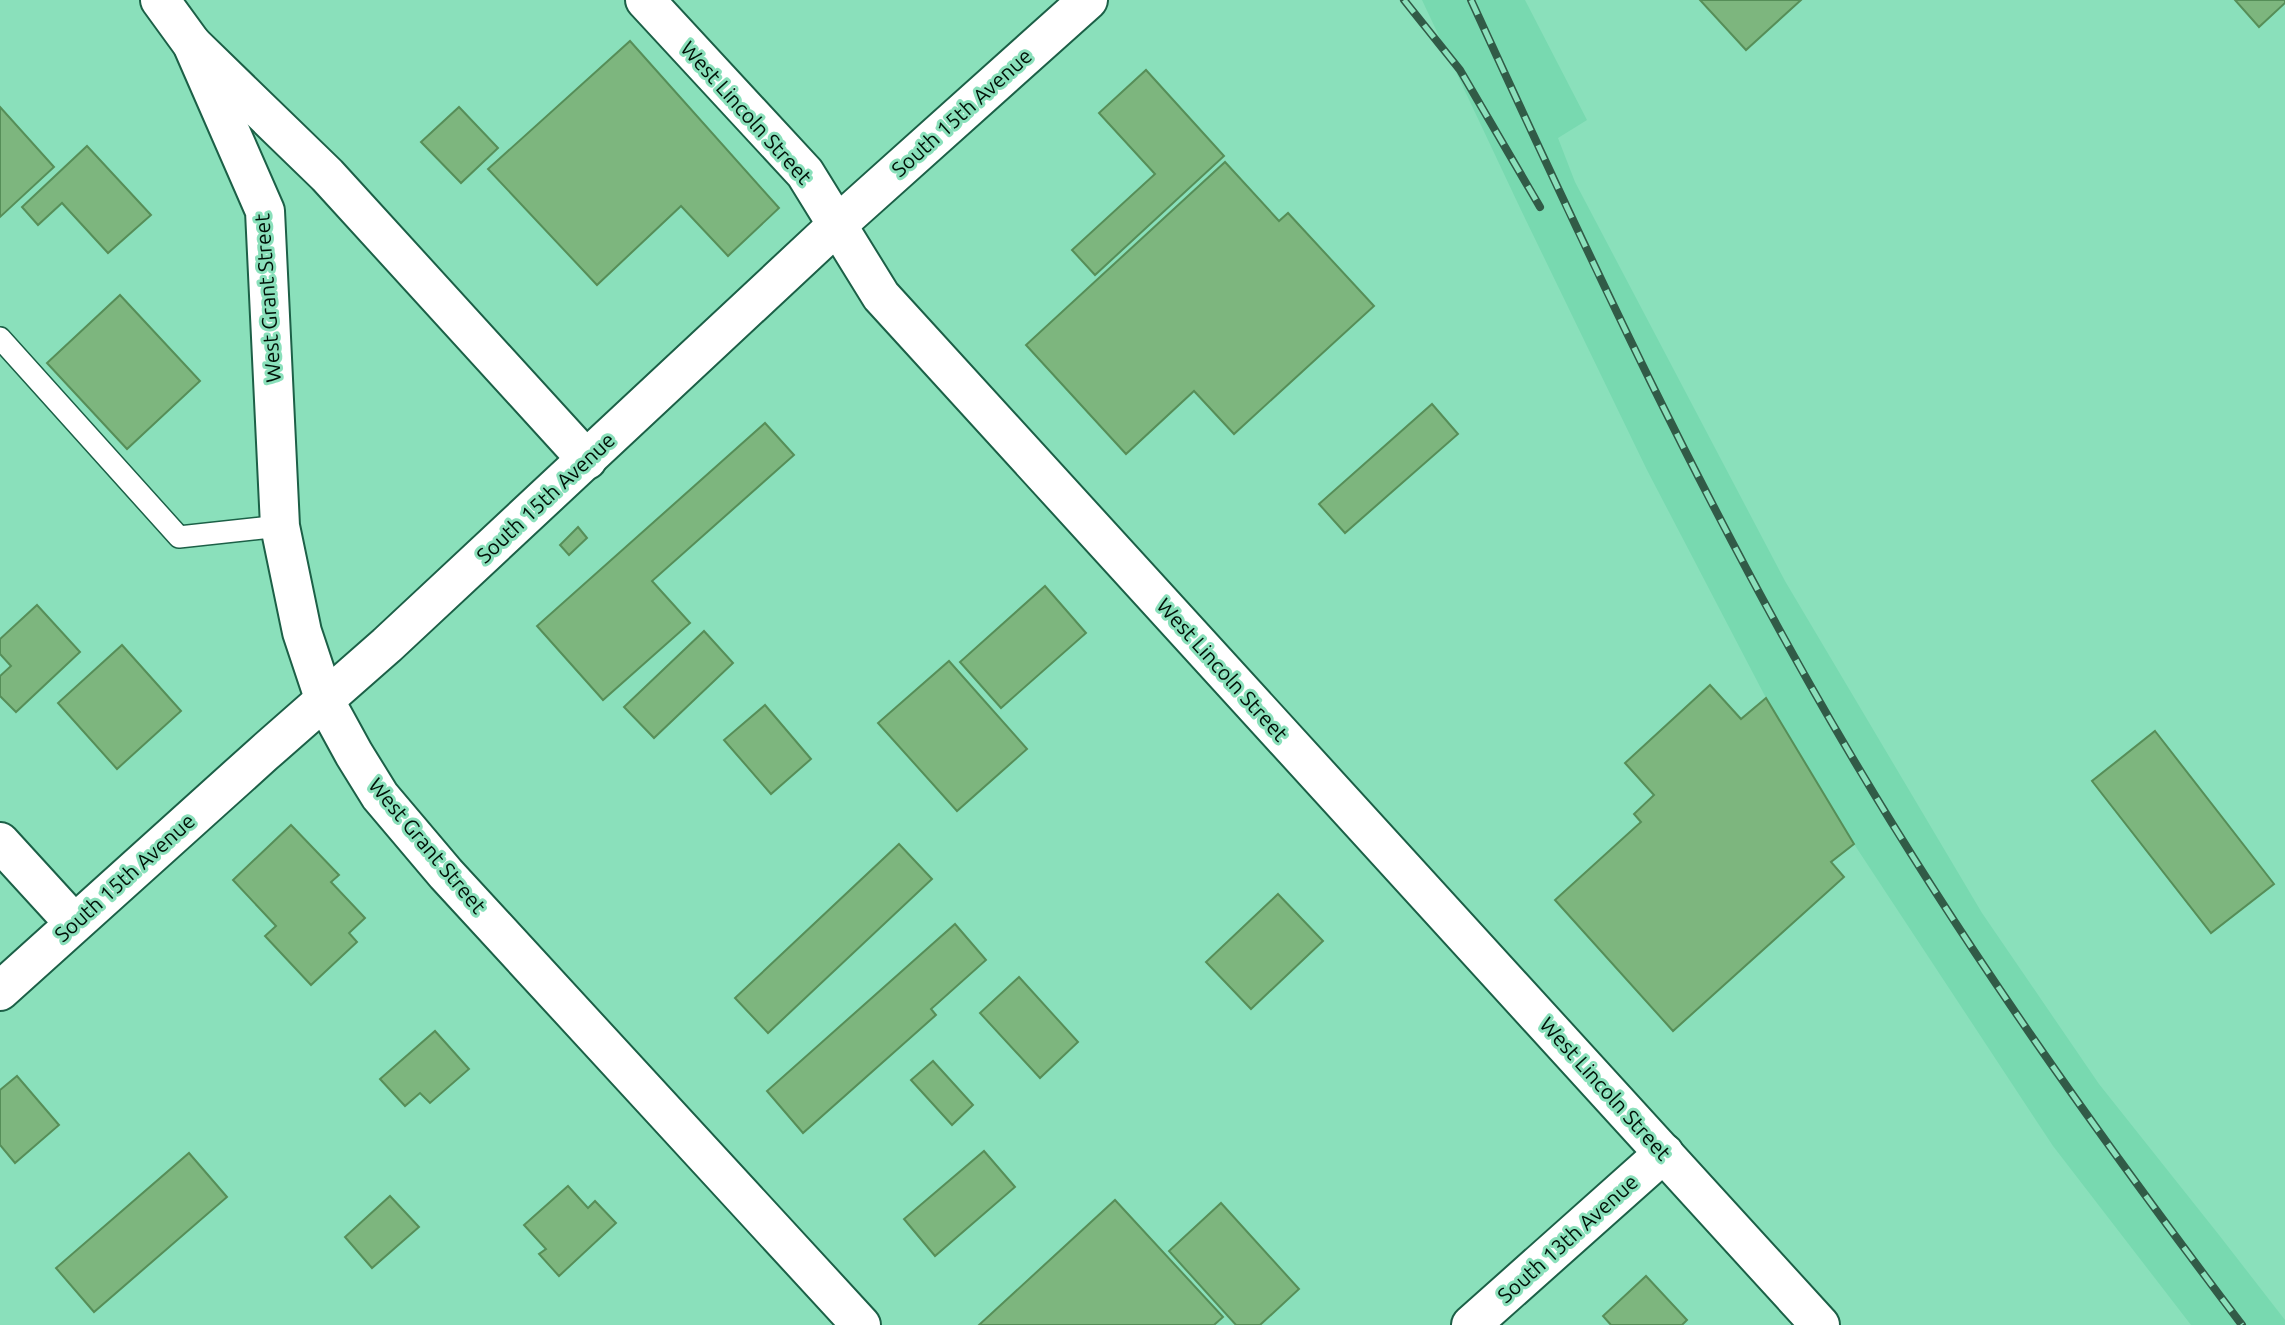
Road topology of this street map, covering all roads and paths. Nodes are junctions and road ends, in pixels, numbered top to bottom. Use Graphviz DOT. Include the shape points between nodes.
graph roads {
  1 [pos="160,0"];
  2 [pos="645,0"];
  3 [pos="1088,0"];
  4 [pos="192,44"];
  5 [pos="837,225"];
  6 [pos="0,338"];
  7 [pos="587,460"];
  8 [pos="280,526"];
  9 [pos="325,701"];
  10 [pos="0,842"];
  11 [pos="74,923"];
  12 [pos="0,991"];
  13 [pos="1664,1153"];
  14 [pos="861,1325"];
  15 [pos="1471,1325"];
  16 [pos="1820,1325"];
  1 -- 4 [label="main road, West Grant Street"];
  2 -- 5 [label="main road, West Lincoln Street" via="804,173"];
  3 -- 5 [label="main road, South 15th Avenue"];
  4 -- 7 [label="main road, West Grant Street" via="327,175"];
  4 -- 8 [label="main road, West Grant Street" via="265,211"];
  5 -- 7 [label="main road, South 15th Avenue"];
  5 -- 13 [label="main road, West Lincoln Street" via="881,296"];
  6 -- 8 [label="lane" via="179,537"];
  7 -- 9 [label="main road, South 15th Avenue"];
  8 -- 9 [label="main road, West Grant Street" via="302,632"];
  9 -- 11 [label="main road, South 15th Avenue"];
  9 -- 14 [label="main road, West Grant Street" via="380,796 446,874"];
  10 -- 11 [label="main road"];
  11 -- 12 [label="main road, South 15th Avenue"];
  13 -- 15 [label="main road, South 13th Avenue"];
  13 -- 16 [label="main road, West Lincoln Street"];
}
